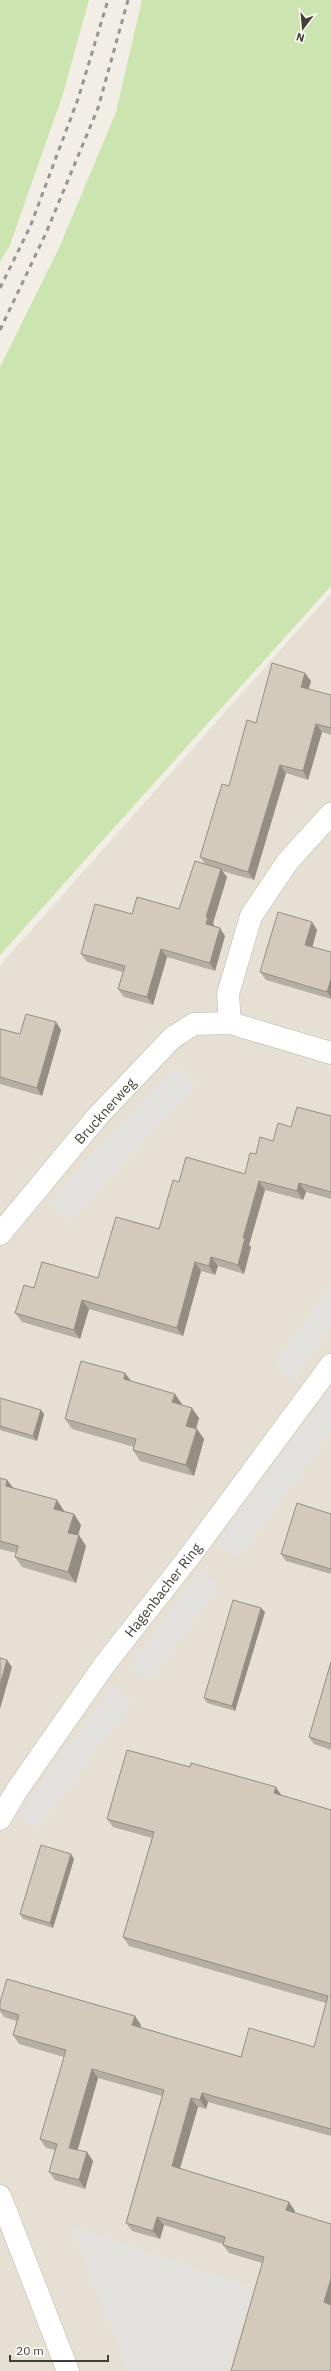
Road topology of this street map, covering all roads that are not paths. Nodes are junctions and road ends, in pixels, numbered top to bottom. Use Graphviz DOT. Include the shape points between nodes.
graph roads {
  1 [pos="331,814"];
  2 [pos="230,1023"];
  3 [pos="331,1053"];
  4 [pos="0,1234"];
  5 [pos="331,1365"];
  6 [pos="0,1818"];
  7 [pos="0,2196"];
  8 [pos="68,2371"];
  1 -- 2 [label="street" via="288,861 251,916 228,994"];
  2 -- 3 [label="street, Brucknerweg"];
  2 -- 4 [label="street, Brucknerweg" via="194,1024 172,1038 97,1118"];
  5 -- 6 [label="street, Hagenbacher Ring" via="189,1557 105,1664"];
  7 -- 8 [label="street"];
}
